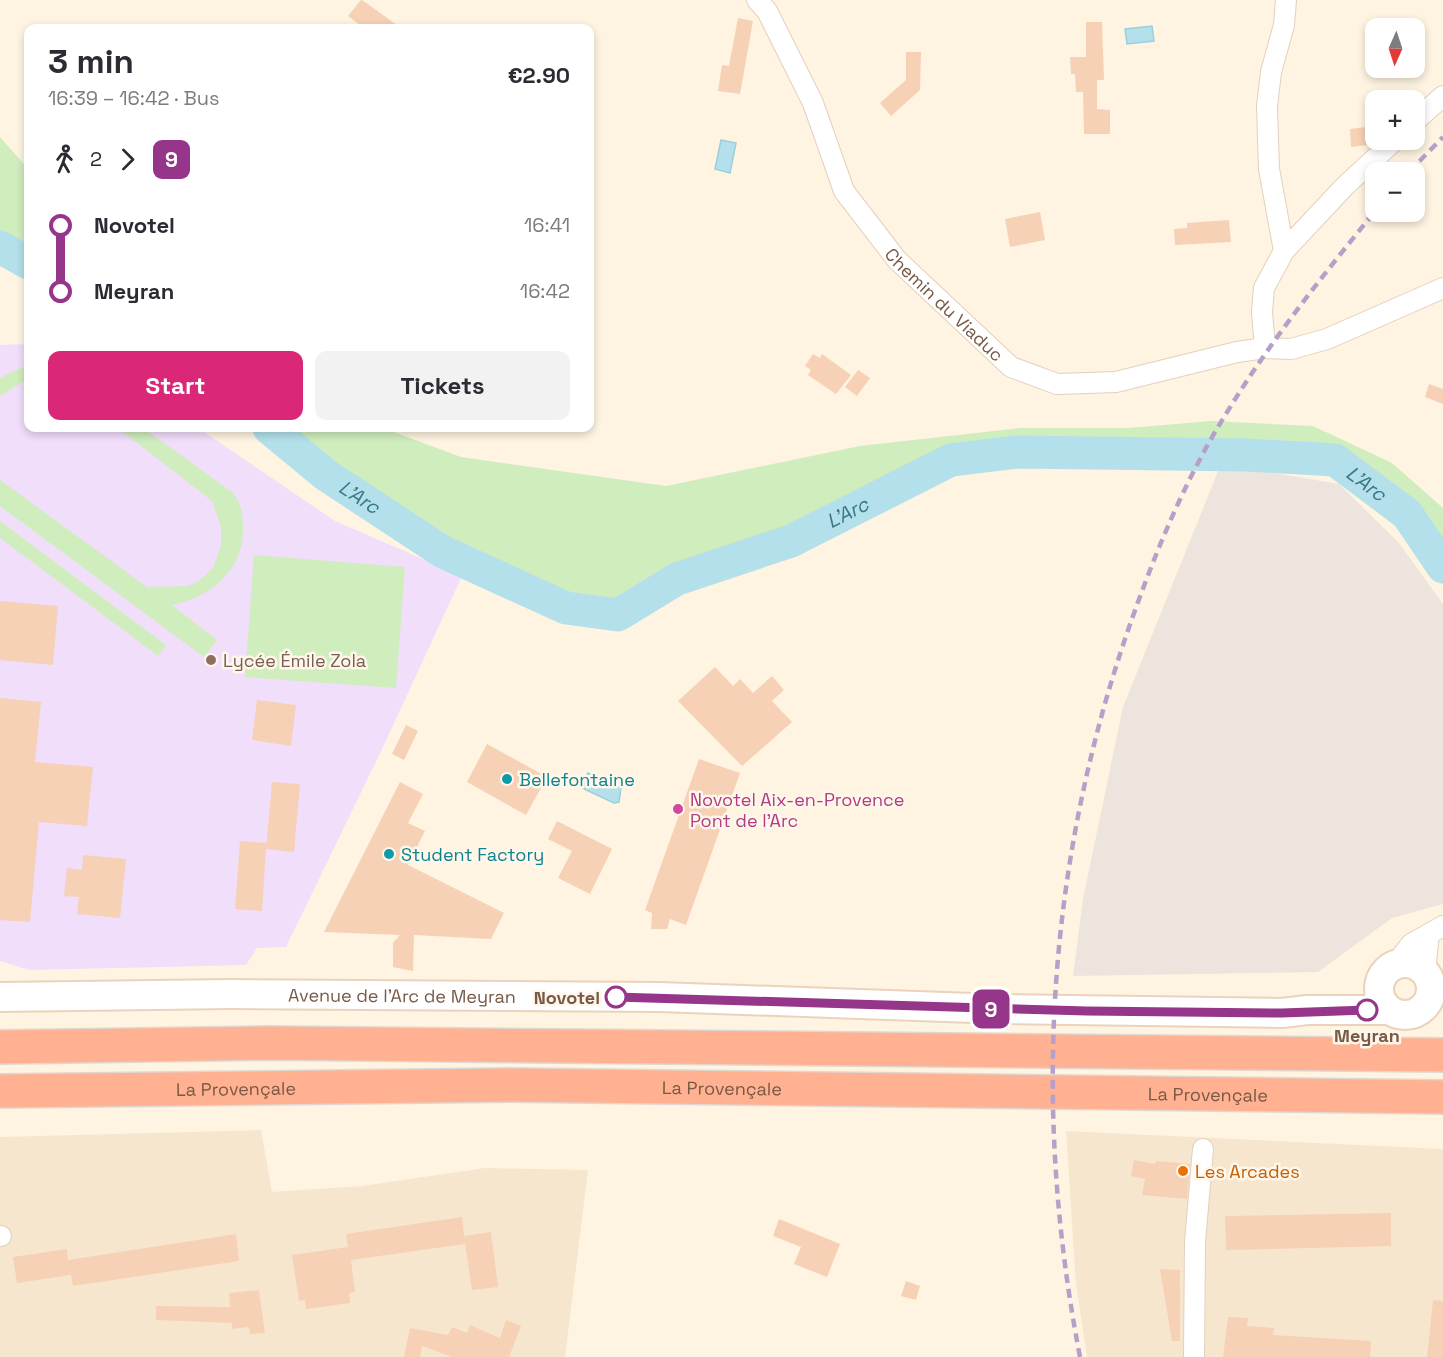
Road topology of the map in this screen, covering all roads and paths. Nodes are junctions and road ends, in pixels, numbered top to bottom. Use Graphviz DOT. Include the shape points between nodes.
graph roads {
  1 [pos="757,0"];
  2 [pos="1286,0"];
  3 [pos="1443,96"];
  4 [pos="1425,112"];
  5 [pos="1384,150"];
  6 [pos="1284,251"];
  7 [pos="1443,288"];
  8 [pos="1265,348"];
  9 [pos="1436,930"];
  10 [pos="1387,974"];
  11 [pos="1433,995"];
  12 [pos="0,997"];
  13 [pos="1308,1010"];
  14 [pos="1388,1010"];
  15 [pos="0,1047"];
  16 [pos="1443,1055"];
  17 [pos="0,1091"];
  18 [pos="1443,1097"];
  19 [pos="1203,1149"];
  20 [pos="1194,1357"];
  1 -- 8 [label="street, Chemin du Viaduc" via="767,11 813,103 844,191 897,260 1011,367 1057,384 1116,382"];
  2 -- 6 [label="street" via="1267,106 1269,169"];
  3 -- 4 [label="street"];
  5 -- 6 [label="street"];
  6 -- 8 [label="street" via="1264,288"];
  7 -- 8 [label="street, Chemin du Viaduc" via="1327,339 1291,349"];
  9 -- 10 [label="street" via="1411,944"];
  9 -- 11 [label="street"];
  10 -- 11 [label="main road" via="1411,964"];
  10 -- 13 [label="main road, Avenue de l'Arc de Meyran"];
  10 -- 14 [label="main road" via="1382,1002"];
  11 -- 14 [label="main road" via="1406,1016"];
  12 -- 13 [label="main road, Avenue de l'Arc de Meyran" via="659,997 1076,1011"];
  13 -- 14 [label="main road, Avenue de l'Arc de Meyran"];
  15 -- 16 [label="highway" via="278,1043"];
  17 -- 18 [label="highway, La Provençale" via="510,1085"];
  19 -- 20 [label="street" via="1195,1242"];
}
